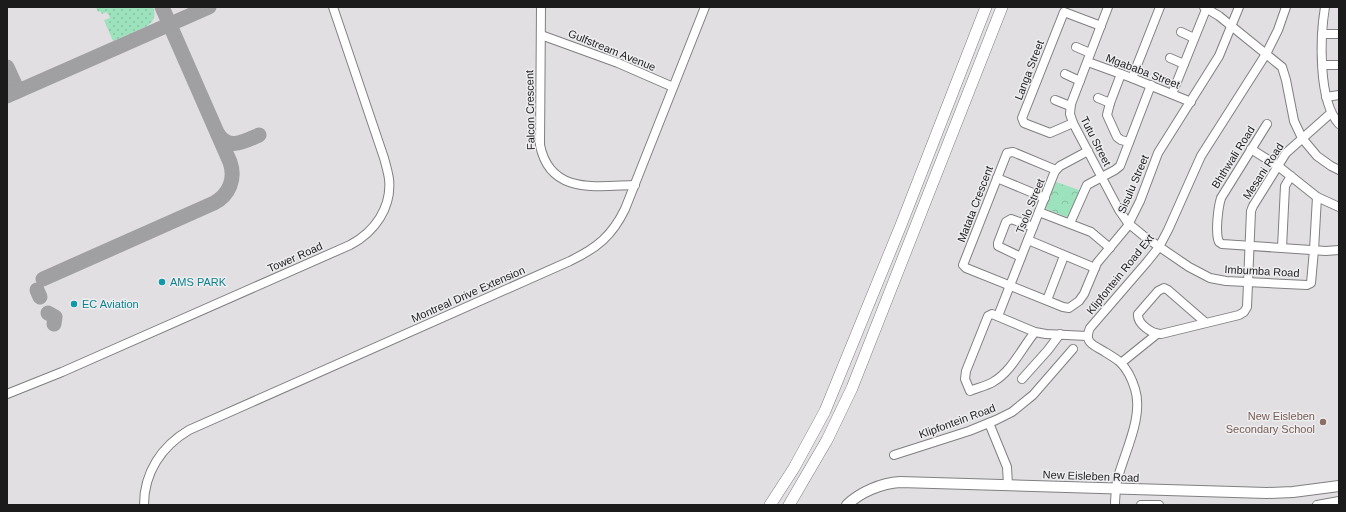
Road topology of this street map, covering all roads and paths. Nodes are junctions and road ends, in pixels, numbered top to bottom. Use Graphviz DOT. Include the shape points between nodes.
graph roads {
  1 [pos="333,7"];
  2 [pos="541,7"];
  3 [pos="705,7"];
  4 [pos="986,7"];
  5 [pos="1002,7"];
  6 [pos="1108,7"];
  7 [pos="1160,7"];
  8 [pos="1206,7"];
  9 [pos="1239,7"];
  10 [pos="1286,7"];
  11 [pos="1325,7"];
  12 [pos="1065,9"];
  13 [pos="1101,26"];
  14 [pos="1231,27"];
  15 [pos="1181,32"];
  16 [pos="1322,34"];
  17 [pos="1339,34"];
  18 [pos="541,35"];
  19 [pos="1194,38"];
  20 [pos="1076,47"];
  21 [pos="1090,53"];
  22 [pos="1266,54"];
  23 [pos="1170,58"];
  24 [pos="1088,62"];
  25 [pos="1184,64"];
  26 [pos="1323,65"];
  27 [pos="1339,65"];
  28 [pos="1065,74"];
  29 [pos="1121,74"];
  30 [pos="1132,78"];
  31 [pos="1080,81"];
  32 [pos="1151,85"];
  33 [pos="673,87"];
  34 [pos="1172,94"];
  35 [pos="1339,96"];
  36 [pos="1326,97"];
  37 [pos="1098,98"];
  38 [pos="1055,100"];
  39 [pos="1190,102"];
  40 [pos="1110,103"];
  41 [pos="1070,106"];
  42 [pos="1331,113"];
  43 [pos="1073,123"];
  44 [pos="1267,124"];
  45 [pos="1339,124"];
  46 [pos="1302,138"];
  47 [pos="1129,142"];
  48 [pos="1252,149"];
  49 [pos="1088,151"];
  50 [pos="1278,166"];
  51 [pos="1056,170"];
  52 [pos="1339,170"];
  53 [pos="1290,176"];
  54 [pos="1102,177"];
  55 [pos="997,178"];
  56 [pos="635,185"];
  57 [pos="1316,196"];
  58 [pos="1045,198"];
  59 [pos="1339,207"];
  60 [pos="1039,212"];
  61 [pos="1070,223"];
  62 [pos="1128,223"];
  63 [pos="1033,227"];
  64 [pos="1028,240"];
  65 [pos="1249,246"];
  66 [pos="1159,247"];
  67 [pos="1110,248"];
  68 [pos="1282,248"];
  69 [pos="1314,250"];
  70 [pos="1339,250"];
  71 [pos="1064,256"];
  72 [pos="1021,257"];
  73 [pos="1095,268"];
  74 [pos="1247,282"];
  75 [pos="1010,285"];
  76 [pos="1047,300"];
  77 [pos="998,316"];
  78 [pos="1206,323"];
  79 [pos="1034,332"];
  80 [pos="1060,334"];
  81 [pos="1157,334"];
  82 [pos="1087,336"];
  83 [pos="1073,348"];
  84 [pos="1121,363"];
  85 [pos="1022,379"];
  86 [pos="7,394"];
  87 [pos="989,423"];
  88 [pos="894,455"];
  89 [pos="794,468"];
  90 [pos="1008,485"];
  91 [pos="1339,486"];
  92 [pos="1116,488"];
  93 [pos="1339,501"];
  94 [pos="144,505"];
  95 [pos="763,505"];
  96 [pos="770,505"];
  97 [pos="789,505"];
  98 [pos="847,505"];
  99 [pos="1115,505"];
  100 [pos="1141,505"];
  101 [pos="1159,505"];
  102 [pos="1317,505"];
  1 -- 86 [label="street, Tower Road" via="389,179 387,202 371,230 350,245"];
  2 -- 18 [label="street, Falcon Crescent"];
  3 -- 33 [label="street, Montreal Drive Extension"];
  4 -- 89 [label="highway" via="846,363 825,411"];
  5 -- 97 [label="highway" via="852,388 827,440"];
  6 -- 13 [label="street, Tutu Street"];
  7 -- 30 [label="street"];
  8 -- 14 [label="street"];
  8 -- 19 [label="street"];
  9 -- 14 [label="street, Sisulu Street"];
  10 -- 22 [label="street, Klipfontein Road Ext"];
  11 -- 16 [label="street"];
  12 -- 13 [label="street, Langa Street"];
  12 -- 43 [label="street, Langa Street" via="1022,120 1050,133"];
  13 -- 21 [label="street, Tutu Street"];
  14 -- 22 [label="street"];
  14 -- 39 [label="street, Sisulu Street" via="1219,56"];
  15 -- 19 [label="street"];
  16 -- 17 [label="street"];
  16 -- 26 [label="street"];
  18 -- 33 [label="street, Gulfstream Avenue" via="618,63"];
  18 -- 56 [label="street, Falcon Crescent" via="540,145 546,164 560,178 574,184"];
  19 -- 25 [label="street"];
  20 -- 21 [label="street"];
  21 -- 24 [label="street, Tutu Street"];
  22 -- 46 [label="street" via="1282,67 1294,121"];
  22 -- 66 [label="street, Klipfontein Road Ext" via="1201,156"];
  23 -- 25 [label="street"];
  24 -- 29 [label="street, Mgababa Street"];
  24 -- 31 [label="street, Tutu Street"];
  25 -- 34 [label="street"];
  26 -- 27 [label="street"];
  26 -- 36 [label="street"];
  28 -- 31 [label="street"];
  29 -- 30 [label="street, Mgababa Street"];
  29 -- 40 [label="street"];
  30 -- 32 [label="street, Mgababa Street"];
  31 -- 41 [label="street, Tutu Street"];
  32 -- 34 [label="street, Mgababa Street"];
  32 -- 47 [label="street"];
  33 -- 56 [label="street, Montreal Drive Extension"];
  34 -- 39 [label="street, Mgababa Street"];
  35 -- 36 [label="street"];
  36 -- 42 [label="street"];
  37 -- 40 [label="street"];
  38 -- 41 [label="street"];
  39 -- 62 [label="street, Sisulu Street" via="1158,153 1140,201"];
  40 -- 47 [label="street" via="1108,118 1117,137"];
  41 -- 43 [label="street, Tutu Street"];
  42 -- 45 [label="street"];
  42 -- 46 [label="street, Mesani Road"];
  43 -- 49 [label="street, Tutu Street"];
  44 -- 48 [label="street, Bhthwali Road"];
  46 -- 50 [label="street, Mesani Road" via="1286,153"];
  46 -- 52 [label="street" via="1317,156"];
  47 -- 54 [label="street" via="1118,167"];
  48 -- 50 [label="street"];
  48 -- 65 [label="street, Bhthwali Road" via="1221,198 1217,234 1218,242 1222,244"];
  49 -- 51 [label="street, Tsolo Street"];
  49 -- 54 [label="street, Tutu Street"];
  50 -- 53 [label="street"];
  50 -- 65 [label="street, Mesani Road" via="1252,208"];
  51 -- 55 [label="street, Matata Crescent" via="1010,152 1006,154"];
  51 -- 58 [label="street, Tsolo Street"];
  53 -- 57 [label="street"];
  53 -- 68 [label="street" via="1285,186"];
  54 -- 61 [label="street" via="1085,187"];
  54 -- 62 [label="street, Tutu Street"];
  55 -- 58 [label="street"];
  55 -- 75 [label="street, Matata Crescent" via="963,265"];
  56 -- 94 [label="street, Montreal Drive Extension" via="623,214 610,234 593,249 182,435 162,453 152,468"];
  57 -- 59 [label="street"];
  57 -- 69 [label="street, Imbumba Road"];
  58 -- 60 [label="street, Tsolo Street"];
  60 -- 61 [label="street"];
  60 -- 63 [label="street, Tsolo Street"];
  61 -- 67 [label="street" via="1091,232"];
  62 -- 66 [label="street, Tutu Street"];
  62 -- 67 [label="street, Sisulu Street"];
  63 -- 64 [label="street, Tsolo Street"];
  63 -- 72 [label="street" via="1011,219 1006,222 998,246"];
  64 -- 71 [label="street"];
  64 -- 72 [label="street, Tsolo Street"];
  65 -- 68 [label="street"];
  65 -- 74 [label="street, Mesani Road"];
  66 -- 74 [label="street, Imbumba Road" via="1202,276 1215,280"];
  66 -- 82 [label="street, Klipfontein Road Ext" via="1090,328"];
  67 -- 73 [label="street, Sisulu Street"];
  68 -- 69 [label="street"];
  69 -- 70 [label="street"];
  69 -- 74 [label="street, Imbumba Road" via="1309,284"];
  71 -- 73 [label="street"];
  71 -- 76 [label="street"];
  72 -- 75 [label="street, Tsolo Street"];
  73 -- 76 [label="street, Sisulu Street" via="1082,298 1076,304 1066,308"];
  74 -- 78 [label="street, Mesani Road" via="1247,307 1244,312"];
  75 -- 76 [label="street, Sisulu Street"];
  75 -- 77 [label="street, Tsolo Street"];
  77 -- 79 [label="street"];
  77 -- 79 [label="street" via="988,316 976,343 965,375 970,391 995,381 1002,375"];
  78 -- 81 [label="street"];
  78 -- 81 [label="street" via="1164,288 1158,291 1138,314 1139,321"];
  79 -- 80 [label="street"];
  80 -- 82 [label="street"];
  80 -- 85 [label="street"];
  81 -- 84 [label="street"];
  82 -- 84 [label="street" via="1091,344"];
  83 -- 87 [label="street, Klipfontein Road" via="1033,395 1012,412"];
  84 -- 92 [label="street" via="1131,379 1137,403 1134,424"];
  87 -- 88 [label="street, Klipfontein Road"];
  87 -- 90 [label="street" via="1007,467"];
  89 -- 95 [label="highway" via="782,476"];
  89 -- 96 [label="highway"];
  90 -- 92 [label="main road, New Eisleben Road"];
  90 -- 98 [label="main road, New Eisleben Road" via="897,482 868,491"];
  91 -- 92 [label="main road, New Eisleben Road" via="1279,493"];
  92 -- 99 [label="street"];
  93 -- 102 [label="street"];
  100 -- 101 [label="street"];
}
